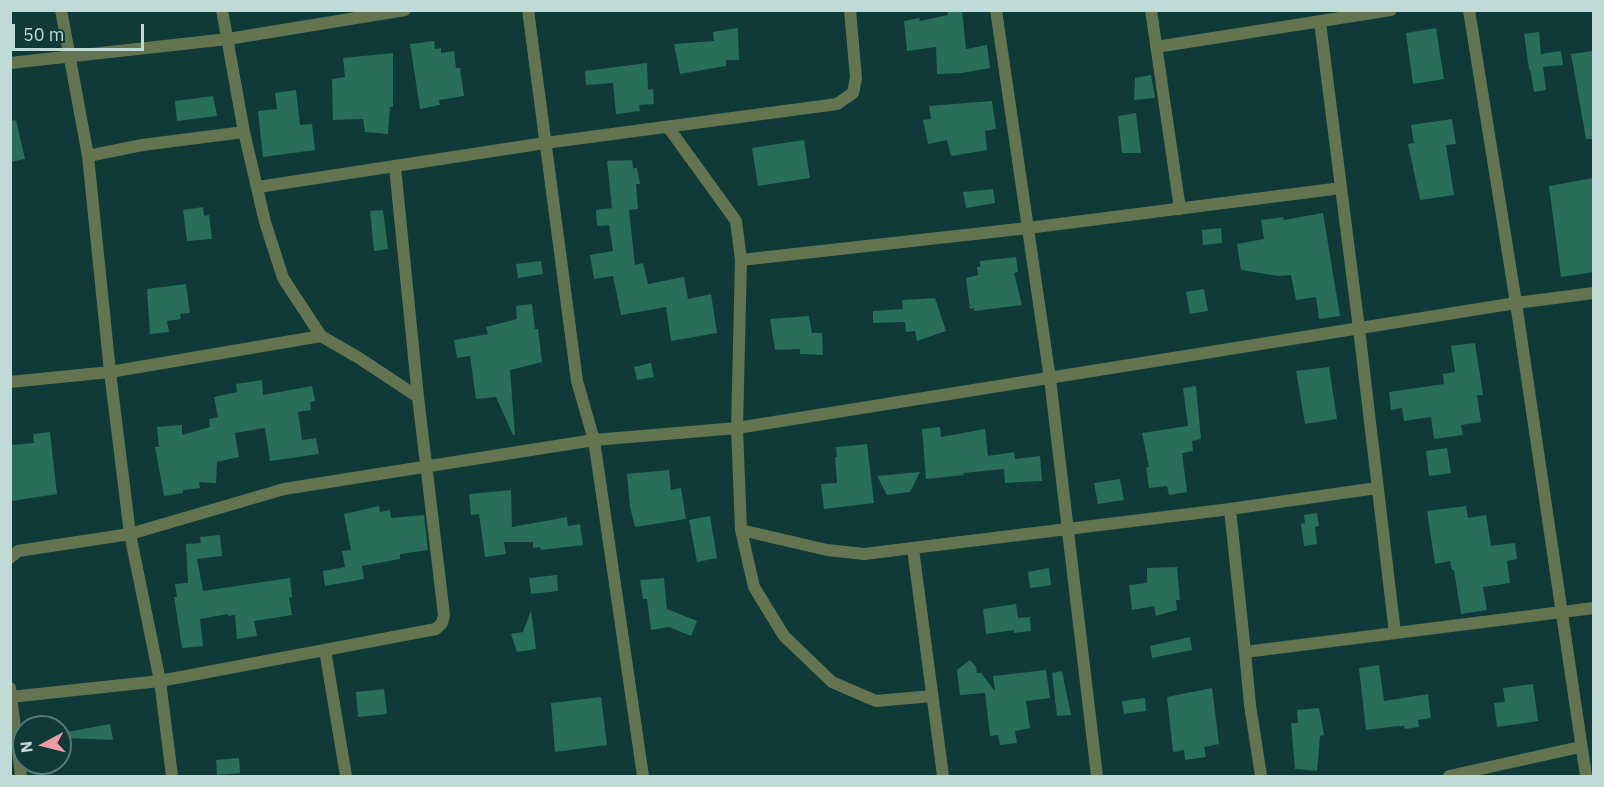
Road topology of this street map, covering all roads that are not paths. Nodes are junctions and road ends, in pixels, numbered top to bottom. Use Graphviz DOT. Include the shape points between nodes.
graph roads {
  1 [pos="60,10"];
  2 [pos="222,10"];
  3 [pos="405,10"];
  4 [pos="528,10"];
  5 [pos="850,10"];
  6 [pos="996,10"];
  7 [pos="1151,10"];
  8 [pos="1391,10"];
  9 [pos="1469,10"];
  10 [pos="380,13"];
  11 [pos="1320,22"];
  12 [pos="228,39"];
  13 [pos="1156,47"];
  14 [pos="68,57"];
  15 [pos="10,63"];
  16 [pos="668,127"];
  17 [pos="244,132"];
  18 [pos="545,143"];
  19 [pos="88,156"];
  20 [pos="395,166"];
  21 [pos="258,186"];
  22 [pos="1341,188"];
  23 [pos="1179,209"];
  24 [pos="1028,228"];
  25 [pos="741,260"];
  26 [pos="1593,293"];
  27 [pos="1516,303"];
  28 [pos="1359,329"];
  29 [pos="321,336"];
  30 [pos="110,372"];
  31 [pos="1050,379"];
  32 [pos="10,382"];
  33 [pos="418,397"];
  34 [pos="737,428"];
  35 [pos="594,440"];
  36 [pos="426,467"];
  37 [pos="1377,488"];
  38 [pos="1230,509"];
  39 [pos="1067,528"];
  40 [pos="741,530"];
  41 [pos="130,534"];
  42 [pos="913,549"];
  43 [pos="10,558"];
  44 [pos="1593,608"];
  45 [pos="1563,612"];
  46 [pos="1395,633"];
  47 [pos="325,650"];
  48 [pos="1245,652"];
  49 [pos="160,681"];
  50 [pos="11,694"];
  51 [pos="932,696"];
  52 [pos="1580,747"];
  53 [pos="1588,768"];
  54 [pos="21,777"];
  55 [pos="172,777"];
  56 [pos="345,777"];
  57 [pos="643,777"];
  58 [pos="943,777"];
  59 [pos="1097,777"];
  60 [pos="1261,777"];
  61 [pos="1449,777"];
  1 -- 14 [label="street"];
  2 -- 12 [label="street"];
  3 -- 10 [label="street"];
  4 -- 18 [label="street"];
  5 -- 16 [label="street" via="856,78 853,93 837,104"];
  6 -- 24 [label="street"];
  7 -- 13 [label="street"];
  8 -- 11 [label="street"];
  9 -- 27 [label="street"];
  10 -- 12 [label="street"];
  11 -- 13 [label="street"];
  11 -- 22 [label="street"];
  12 -- 14 [label="street"];
  12 -- 17 [label="street"];
  13 -- 23 [label="street"];
  14 -- 15 [label="street"];
  14 -- 19 [label="street"];
  16 -- 18 [label="street"];
  16 -- 25 [label="street" via="736,221"];
  17 -- 19 [label="street"];
  17 -- 21 [label="street"];
  18 -- 20 [label="street"];
  18 -- 35 [label="street" via="577,381"];
  19 -- 30 [label="street"];
  20 -- 21 [label="street"];
  20 -- 33 [label="street"];
  21 -- 29 [label="street" via="283,278"];
  22 -- 23 [label="street"];
  22 -- 28 [label="street"];
  23 -- 24 [label="street"];
  24 -- 25 [label="street"];
  24 -- 31 [label="street"];
  25 -- 34 [label="street"];
  26 -- 27 [label="street"];
  27 -- 28 [label="street"];
  27 -- 45 [label="street"];
  28 -- 31 [label="street"];
  28 -- 37 [label="street"];
  29 -- 30 [label="street"];
  29 -- 33 [label="street"];
  30 -- 32 [label="street"];
  30 -- 41 [label="street"];
  31 -- 34 [label="street"];
  31 -- 39 [label="street"];
  33 -- 36 [label="street"];
  34 -- 35 [label="street"];
  34 -- 40 [label="street"];
  35 -- 36 [label="street"];
  35 -- 57 [label="street"];
  36 -- 41 [label="street" via="284,489"];
  36 -- 47 [label="street" via="442,623 436,629"];
  37 -- 38 [label="street"];
  37 -- 46 [label="street"];
  38 -- 39 [label="street"];
  38 -- 48 [label="street"];
  39 -- 42 [label="street"];
  39 -- 59 [label="street"];
  40 -- 42 [label="street" via="827,550 864,554"];
  40 -- 51 [label="street" via="754,587 784,636 832,682 876,700"];
  41 -- 43 [label="street" via="18,551"];
  41 -- 49 [label="street"];
  42 -- 51 [label="street"];
  44 -- 45 [label="street"];
  45 -- 46 [label="street"];
  45 -- 52 [label="street"];
  46 -- 48 [label="street"];
  47 -- 49 [label="street"];
  47 -- 56 [label="street"];
  48 -- 60 [label="street"];
  49 -- 50 [label="street"];
  49 -- 55 [label="street"];
  50 -- 54 [label="street"];
  51 -- 58 [label="street"];
  52 -- 53 [label="street"];
  52 -- 61 [label="street"];
}
